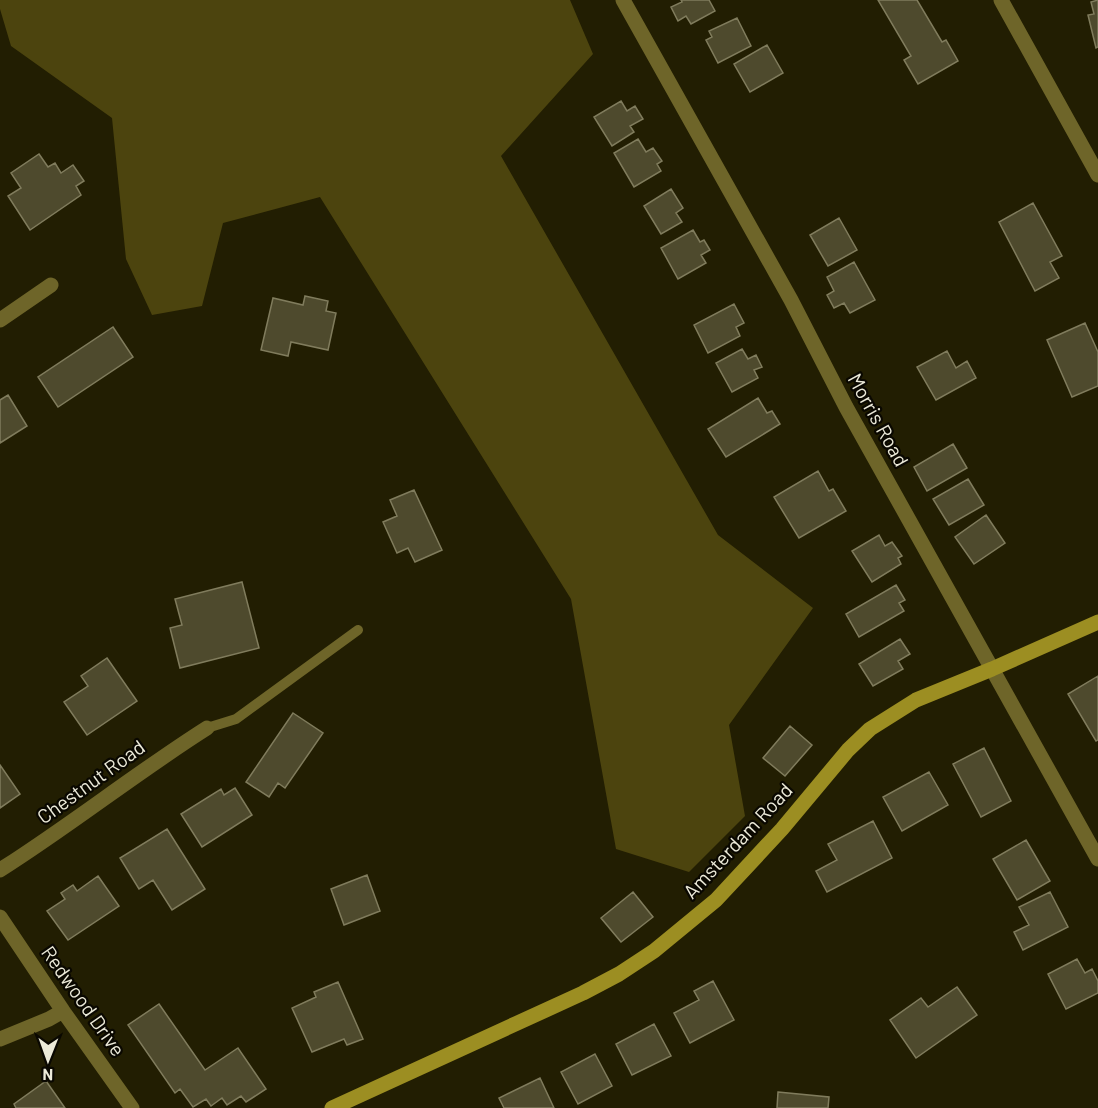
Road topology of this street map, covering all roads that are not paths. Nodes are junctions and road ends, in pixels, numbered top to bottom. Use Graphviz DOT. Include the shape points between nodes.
graph roads {
  1 [pos="622,0"];
  2 [pos="1001,0"];
  3 [pos="1098,175"];
  4 [pos="51,285"];
  5 [pos="0,320"];
  6 [pos="1098,622"];
  7 [pos="358,630"];
  8 [pos="992,669"];
  9 [pos="207,728"];
  10 [pos="1098,859"];
  11 [pos="0,870"];
  12 [pos="0,917"];
  13 [pos="63,1011"];
  14 [pos="0,1039"];
  15 [pos="132,1108"];
  16 [pos="332,1108"];
  1 -- 8 [label="street, Morris Road"];
  2 -- 3 [label="street"];
  4 -- 5 [label="street"];
  6 -- 8 [label="street, Amsterdam Road"];
  7 -- 9 [label="lane" via="236,719"];
  8 -- 10 [label="street, Morris Road"];
  8 -- 16 [label="street, Amsterdam Road" via="916,700 870,729 716,900 654,951 583,993"];
  9 -- 11 [label="street, Chestnut Road"];
  12 -- 13 [label="street, Redwood Drive"];
  13 -- 14 [label="street"];
  13 -- 15 [label="street, Redwood Drive"];
}
